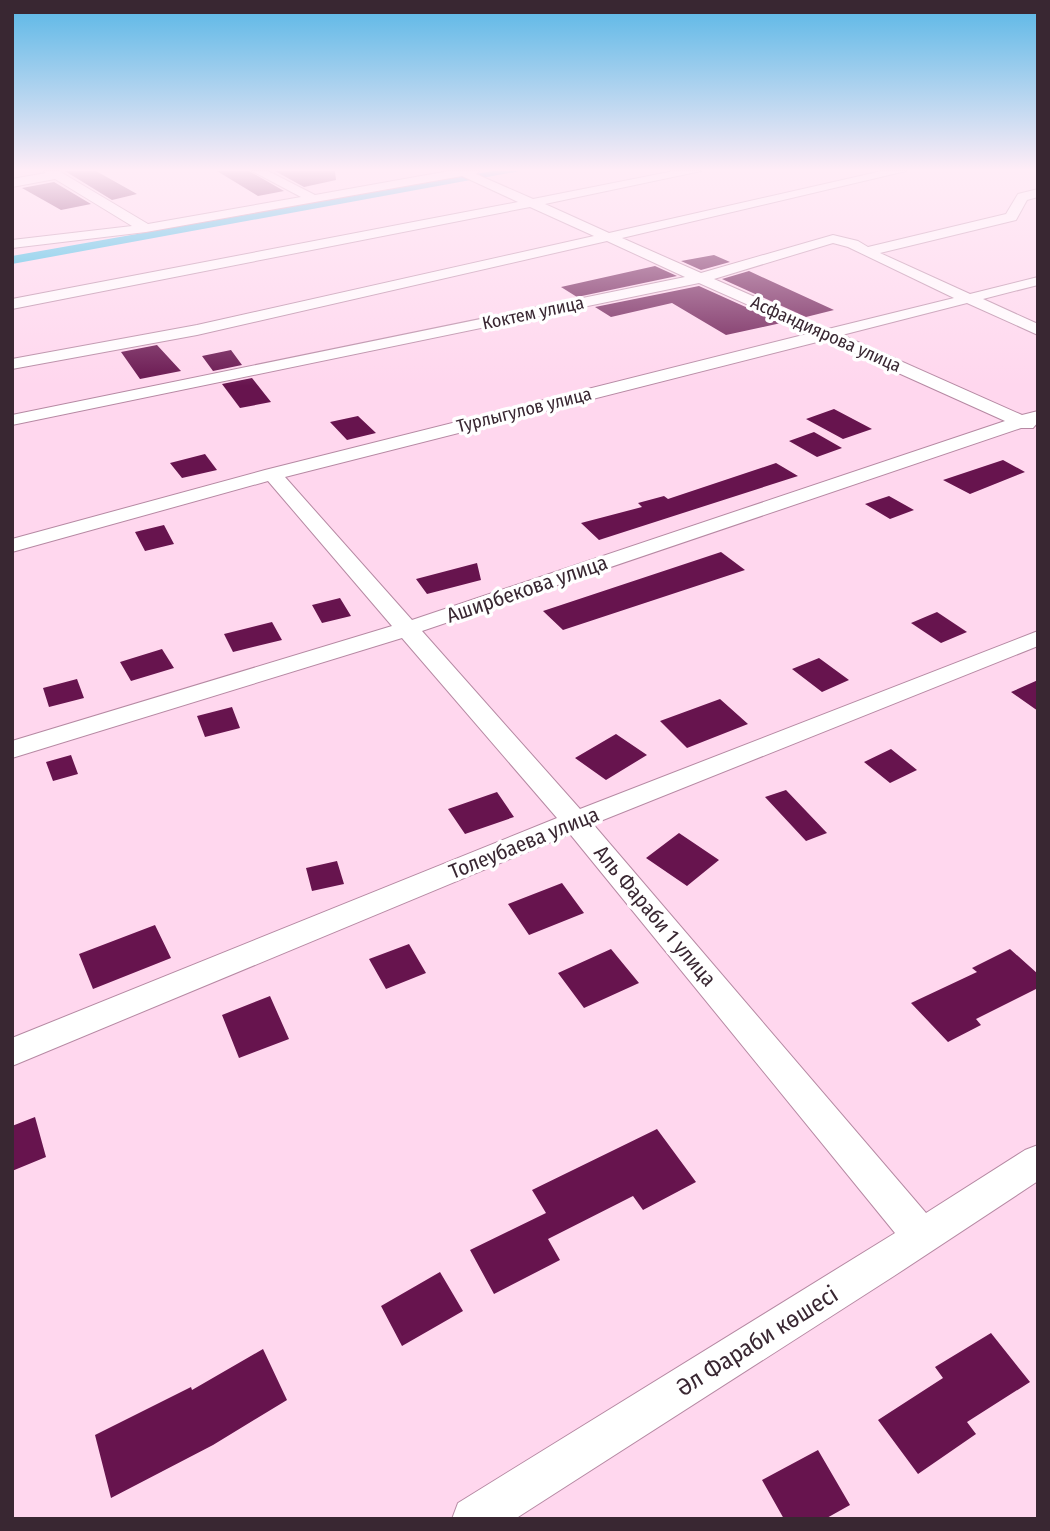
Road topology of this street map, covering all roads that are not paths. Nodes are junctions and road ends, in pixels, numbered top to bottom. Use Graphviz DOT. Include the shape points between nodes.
graph roads {
  1 [pos="320,242"];
  2 [pos="584,242"];
  3 [pos="620,242"];
  4 [pos="821,242"];
  5 [pos="847,242"];
  6 [pos="904,242"];
  7 [pos="866,252"];
  8 [pos="701,278"];
  9 [pos="1038,281"];
  10 [pos="967,297"];
  11 [pos="12,304"];
  12 [pos="1038,330"];
  13 [pos="827,334"];
  14 [pos="12,364"];
  15 [pos="12,420"];
  16 [pos="1032,422"];
  17 [pos="272,474"];
  18 [pos="12,546"];
  19 [pos="407,629"];
  20 [pos="1038,638"];
  21 [pos="12,751"];
  22 [pos="575,821"];
  23 [pos="12,1052"];
  24 [pos="1038,1161"];
  25 [pos="922,1237"];
  26 [pos="474,1519"];
  1 -- 11 [label="street"];
  2 -- 14 [label="street" via="197,330"];
  3 -- 8 [label="street, Асфандиярова улица"];
  4 -- 8 [label="street, Коктем улица"];
  5 -- 7 [label="street, Коктем улица"];
  6 -- 7 [label="street"];
  7 -- 10 [label="street, Коктем улица"];
  8 -- 13 [label="street, Асфандиярова улица"];
  8 -- 15 [label="street, Коктем улица"];
  9 -- 10 [label="street, Турлыгулов улица"];
  10 -- 12 [label="street, Коктем улица"];
  10 -- 13 [label="street, Турлыгулов улица"];
  13 -- 16 [label="street, Асфандиярова улица"];
  13 -- 17 [label="street, Турлыгулов улица"];
  16 -- 19 [label="street, Аширбекова улица"];
  17 -- 18 [label="street, Турлыгулов улица"];
  17 -- 19 [label="street, Аль Фараби 1 улица"];
  19 -- 21 [label="street, Аширбекова улица"];
  19 -- 22 [label="street, Аль Фараби 1 улица"];
  20 -- 22 [label="street, Толеубаева улица"];
  22 -- 23 [label="street, Толеубаева улица"];
  22 -- 25 [label="street, Аль Фараби 1 улица"];
  24 -- 25 [label="street, Әл Фараби көшесі"];
  25 -- 26 [label="street, Әл Фараби көшесі"];
}
